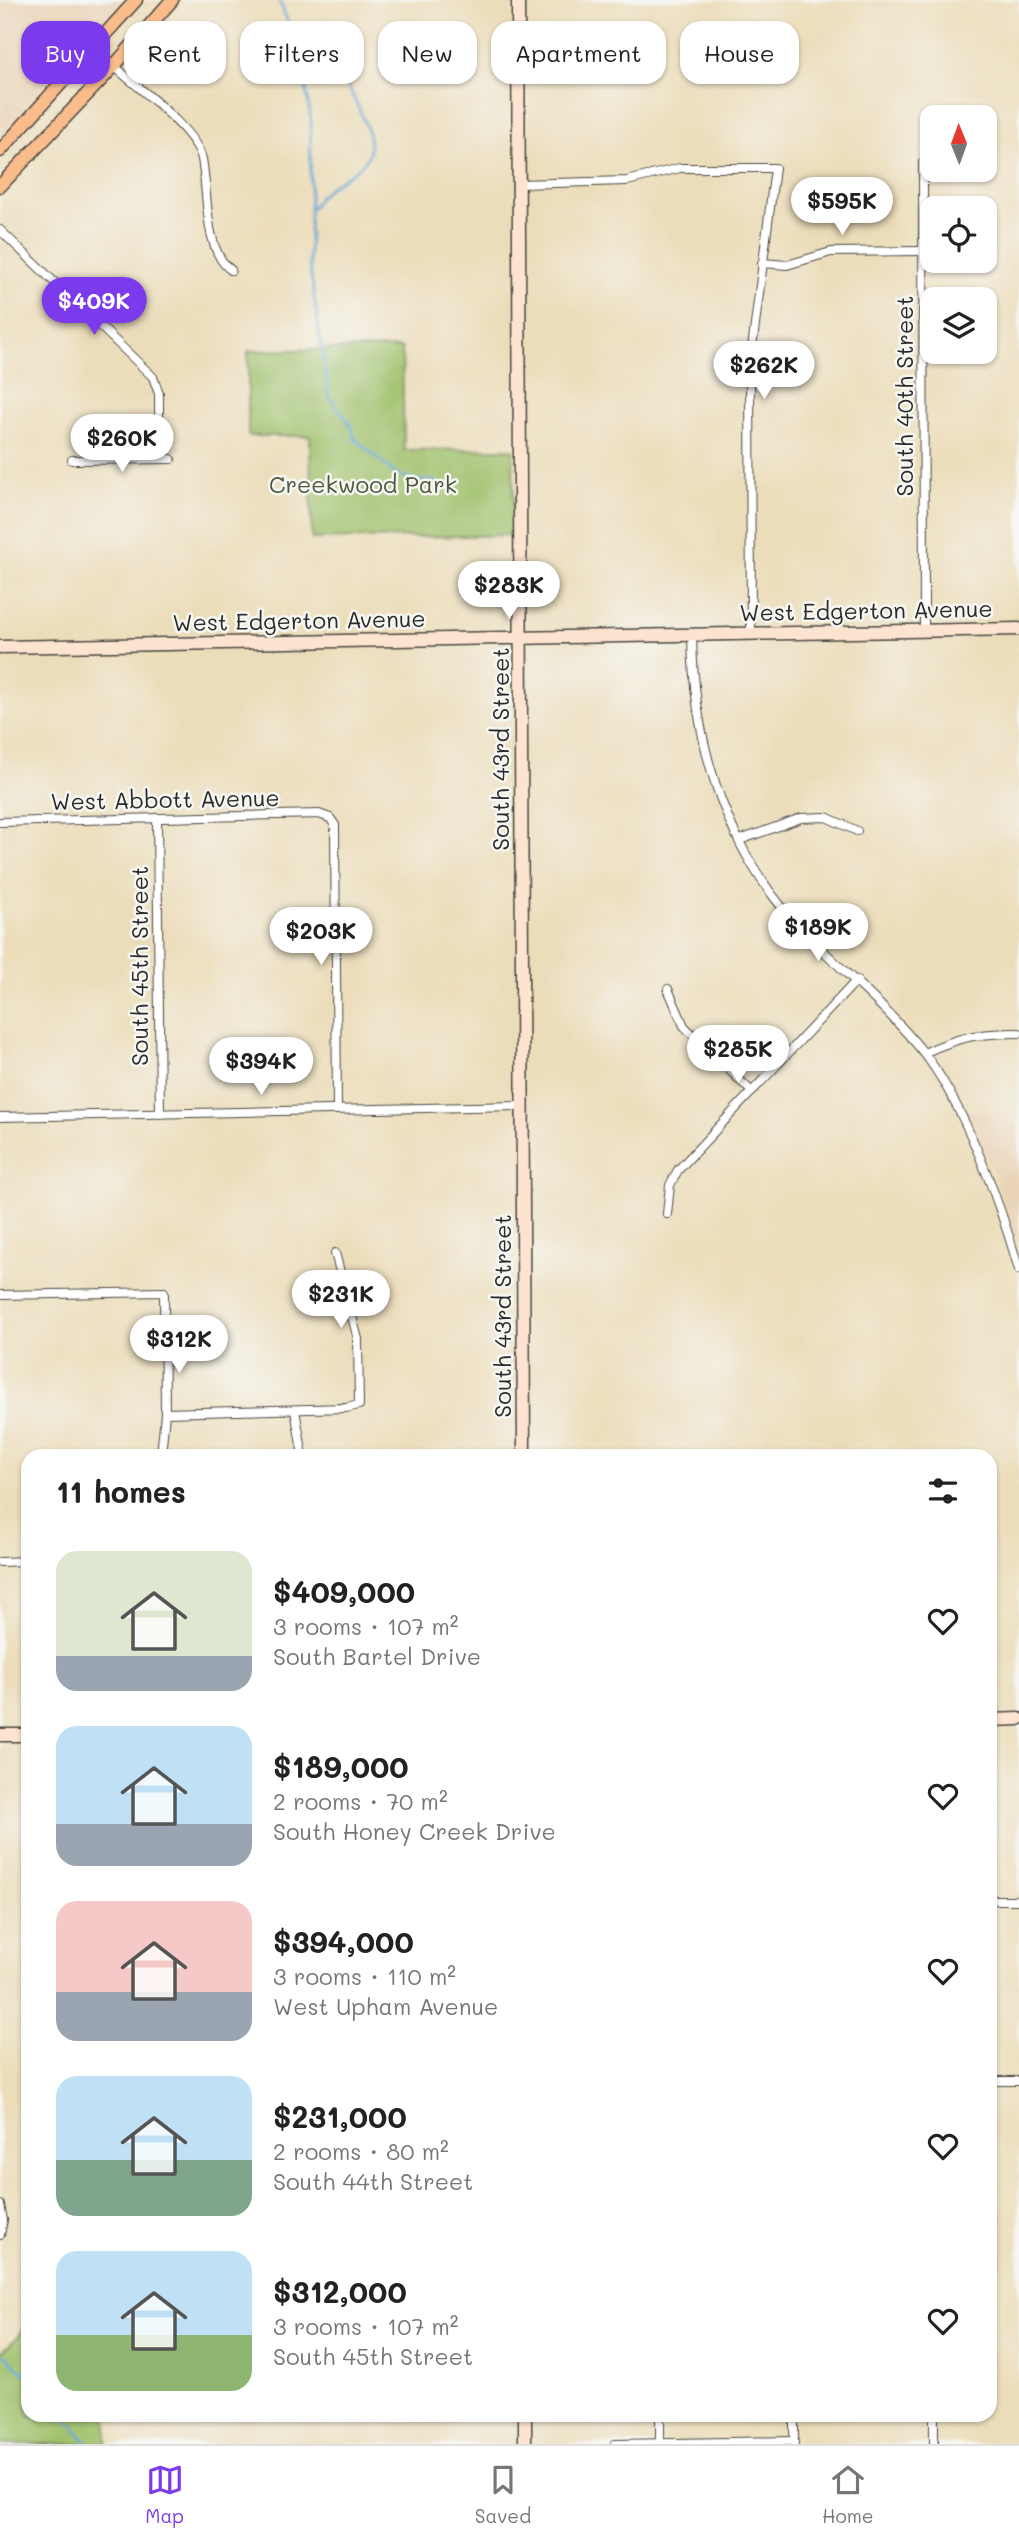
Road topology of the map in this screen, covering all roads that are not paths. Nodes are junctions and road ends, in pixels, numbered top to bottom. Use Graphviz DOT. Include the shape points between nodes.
graph roads {
  1 [pos="136,0"];
  2 [pos="172,0"];
  3 [pos="519,0"];
  4 [pos="114,66"];
  5 [pos="0,151"];
  6 [pos="519,184"];
  7 [pos="0,186"];
  8 [pos="0,230"];
  9 [pos="920,251"];
  10 [pos="762,263"];
  11 [pos="231,270"];
  12 [pos="922,273"];
  13 [pos="159,459"];
  14 [pos="171,459"];
  15 [pos="72,460"];
  16 [pos="1019,629"];
  17 [pos="924,630"];
  18 [pos="751,633"];
  19 [pos="692,635"];
  20 [pos="521,637"];
  21 [pos="0,647"];
  22 [pos="157,818"];
  23 [pos="0,822"];
  24 [pos="857,831"];
  25 [pos="740,840"];
  26 [pos="857,979"];
  27 [pos="668,989"];
  28 [pos="1019,1033"];
  29 [pos="924,1054"];
  30 [pos="752,1092"];
  31 [pos="522,1106"];
  32 [pos="337,1110"];
  33 [pos="160,1114"];
  34 [pos="0,1117"];
  35 [pos="667,1214"];
  36 [pos="335,1253"];
  37 [pos="1019,1270"];
  38 [pos="0,1295"];
  39 [pos="295,1409"];
  40 [pos="165,1413"];
  41 [pos="162,1449"];
  42 [pos="302,1449"];
  43 [pos="524,1449"];
  44 [pos="21,1561"];
  45 [pos="0,1562"];
  46 [pos="1019,1719"];
  47 [pos="997,1720"];
  48 [pos="0,1735"];
  49 [pos="21,1735"];
  50 [pos="997,1900"];
  51 [pos="1019,1900"];
  52 [pos="997,2081"];
  53 [pos="1019,2081"];
  54 [pos="0,2205"];
  55 [pos="0,2235"];
  56 [pos="525,2422"];
  57 [pos="660,2422"];
  58 [pos="794,2422"];
  59 [pos="934,2422"];
  60 [pos="794,2442"];
  61 [pos="525,2444"];
  62 [pos="615,2444"];
  63 [pos="660,2444"];
  64 [pos="934,2444"];
  1 -- 5 [label="main road"];
  2 -- 4 [label="main road"];
  3 -- 6 [label="street, South 43rd Street"];
  4 -- 7 [label="main road"];
  4 -- 11 [label="street" via="191,138 201,156 216,253"];
  6 -- 10 [label="street" via="627,181 680,168 775,167"];
  6 -- 20 [label="street, South 43rd Street"];
  8 -- 13 [label="street" via="153,377 159,394"];
  9 -- 10 [label="street" via="842,251 787,265"];
  10 -- 18 [label="street" via="750,364"];
  12 -- 17 [label="street, South 40th Street"];
  13 -- 14 [label="street"];
  13 -- 15 [label="street"];
  16 -- 17 [label="street, West Edgerton Avenue"];
  17 -- 18 [label="street, West Edgerton Avenue"];
  18 -- 19 [label="street, West Edgerton Avenue"];
  19 -- 20 [label="street, West Edgerton Avenue"];
  19 -- 25 [label="street" via="699,725 713,782"];
  20 -- 21 [label="street, West Edgerton Avenue"];
  20 -- 31 [label="street, South 43rd Street"];
  22 -- 23 [label="street, West Abbott Avenue"];
  22 -- 32 [label="street, West Abbott Avenue" via="319,814 335,825"];
  22 -- 33 [label="street, South 45th Street"];
  24 -- 25 [label="street" via="826,817 801,818"];
  25 -- 26 [label="street" via="792,919"];
  26 -- 29 [label="street"];
  26 -- 30 [label="street"];
  27 -- 30 [label="street" via="684,1026"];
  28 -- 29 [label="street" via="974,1034 952,1039"];
  29 -- 37 [label="street" via="951,1096 988,1179"];
  30 -- 35 [label="street" via="678,1170 670,1185"];
  31 -- 32 [label="street"];
  31 -- 43 [label="street, South 43rd Street"];
  32 -- 33 [label="street"];
  33 -- 34 [label="street"];
  36 -- 39 [label="street" via="358,1339 359,1405"];
  38 -- 40 [label="street" via="164,1292"];
  39 -- 40 [label="street"];
  39 -- 42 [label="street"];
  40 -- 41 [label="street"];
  44 -- 45 [label="street"];
  46 -- 47 [label="street"];
  48 -- 49 [label="street"];
  50 -- 51 [label="street"];
  52 -- 53 [label="street"];
  54 -- 55 [label="street"];
  56 -- 61 [label="street"];
  57 -- 63 [label="street"];
  58 -- 60 [label="street"];
  59 -- 64 [label="street"];
  60 -- 63 [label="street"];
  62 -- 63 [label="street"];
}
